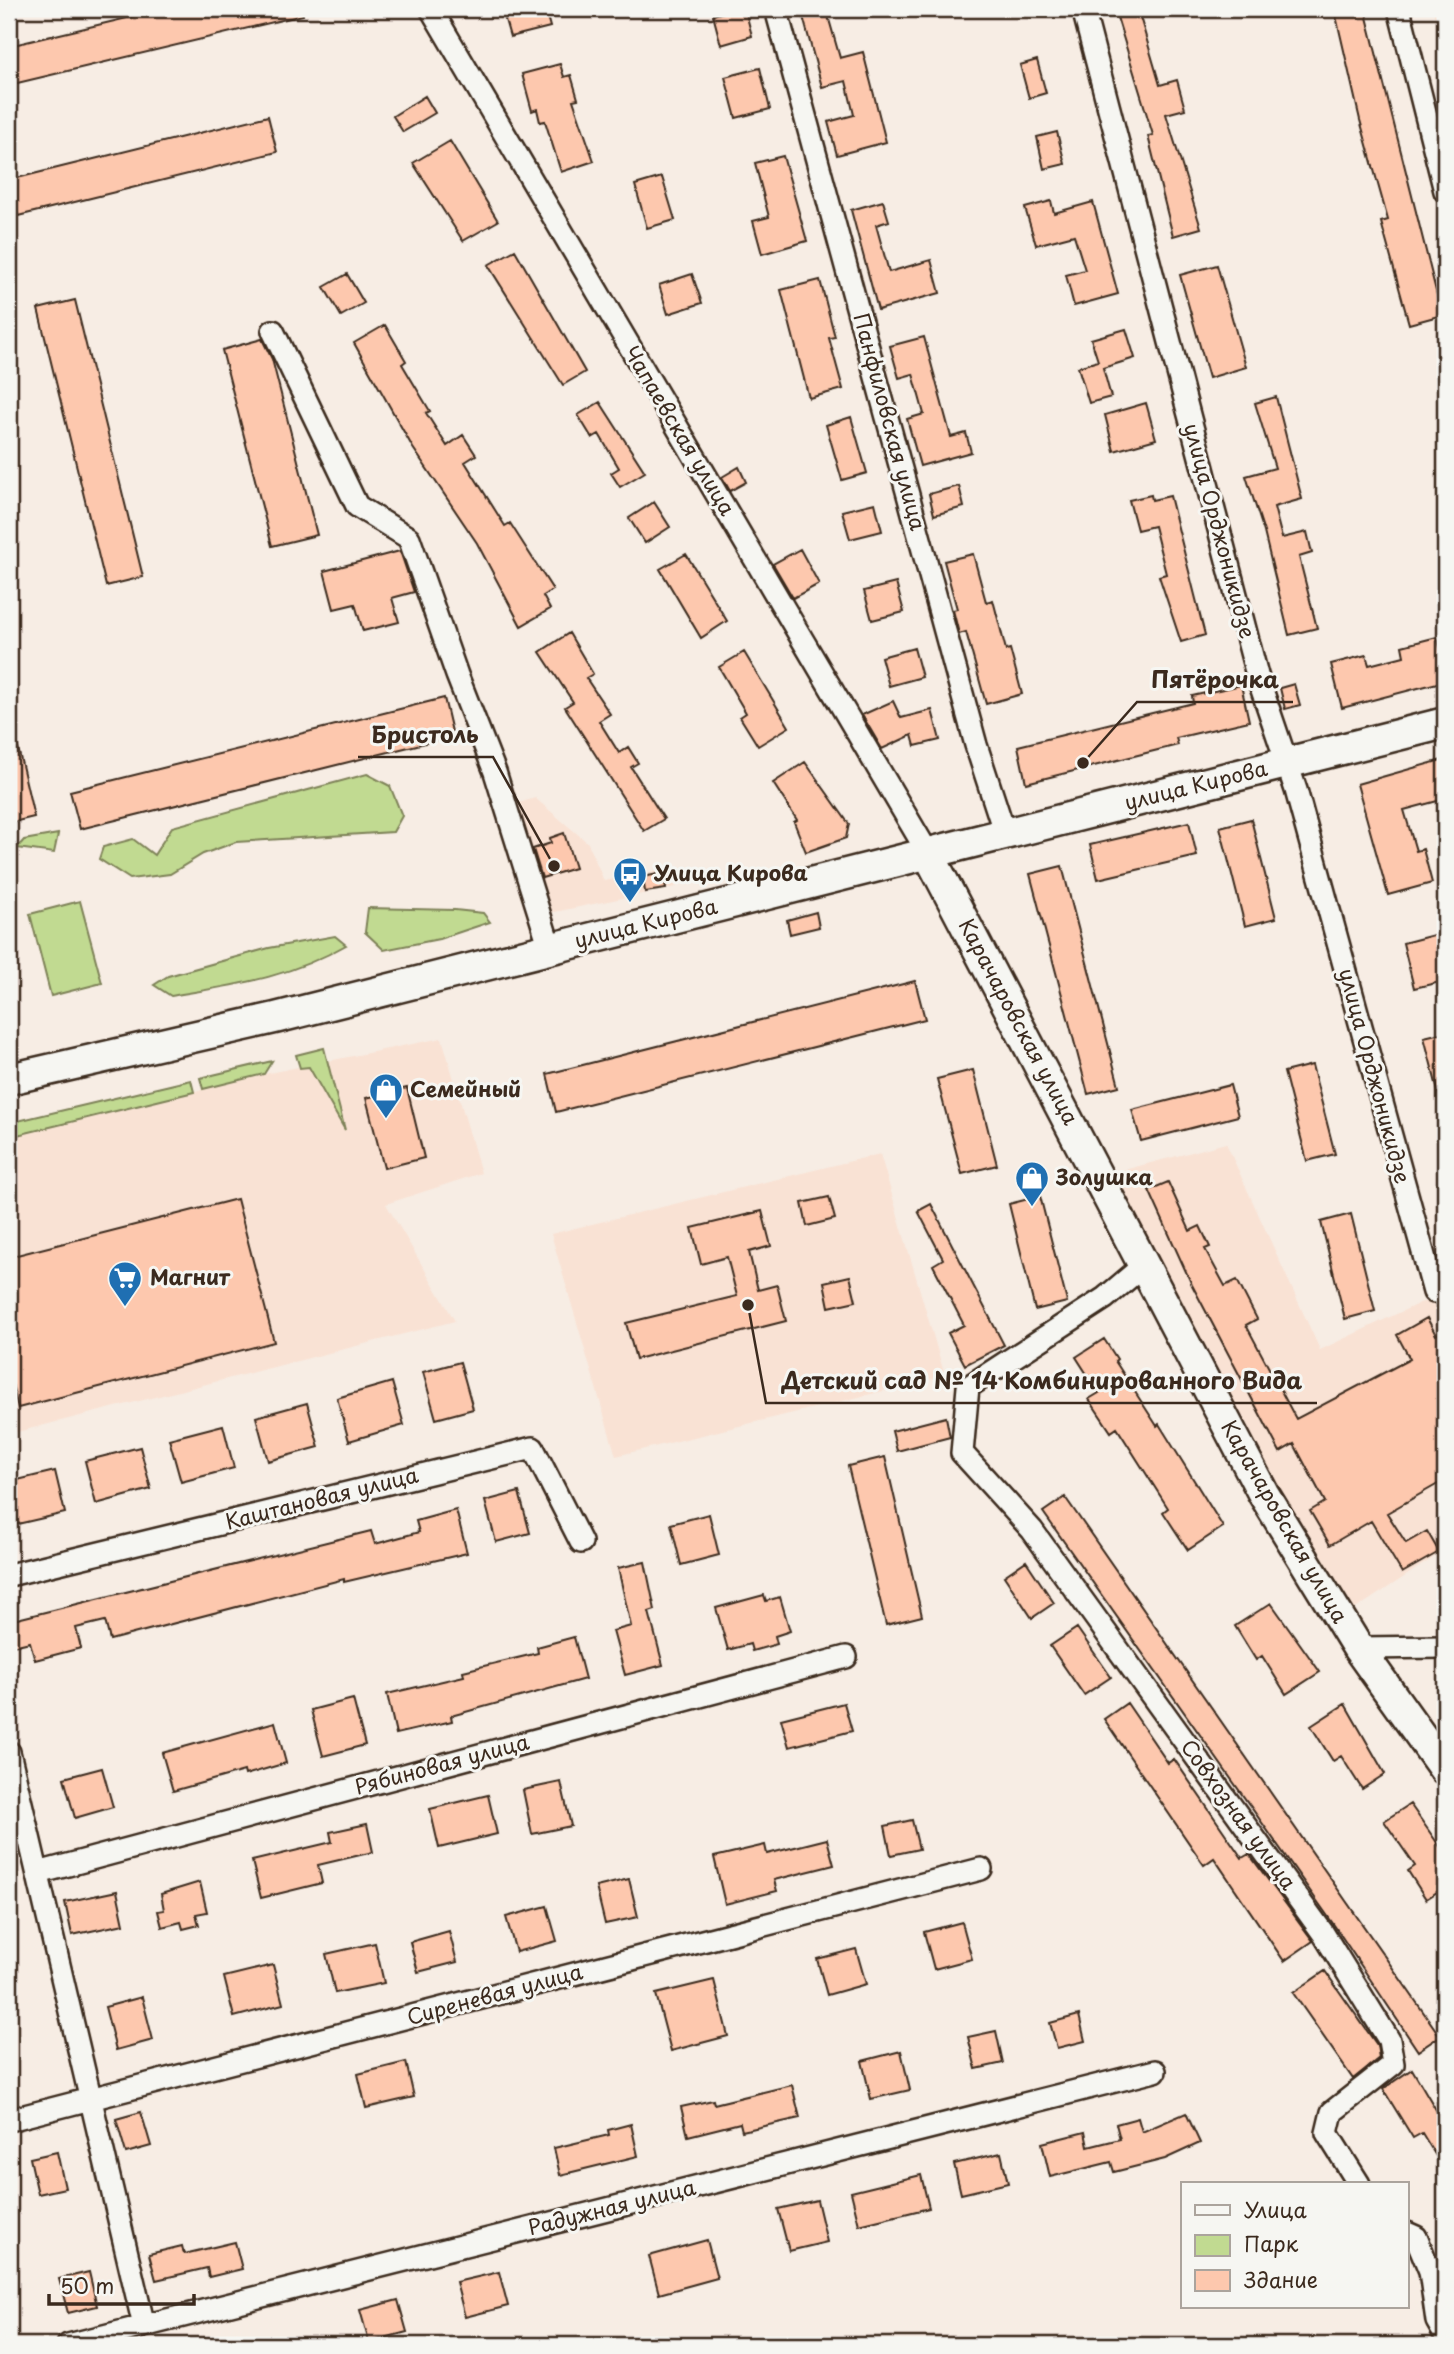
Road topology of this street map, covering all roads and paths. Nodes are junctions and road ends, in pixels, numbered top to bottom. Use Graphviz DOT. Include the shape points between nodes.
graph roads {
  1 [pos="431,9"];
  2 [pos="776,9"];
  3 [pos="1083,9"];
  4 [pos="1399,9"];
  5 [pos="1445,191"];
  6 [pos="273,331"];
  7 [pos="1445,723"];
  8 [pos="1286,763"];
  9 [pos="1004,834"];
  10 [pos="928,853"];
  11 [pos="550,948"];
  12 [pos="9,1079"];
  13 [pos="1144,1265"];
  14 [pos="1434,1292"];
  15 [pos="581,1542"];
  16 [pos="9,1575"];
  17 [pos="1445,1647"];
  18 [pos="1357,1648"];
  19 [pos="846,1657"];
  20 [pos="9,1752"];
  21 [pos="1445,1770"];
  22 [pos="981,1869"];
  23 [pos="38,1873"];
  24 [pos="1155,2071"];
  25 [pos="90,2100"];
  26 [pos="9,2120"];
  27 [pos="1358,2182"];
  28 [pos="1408,2233"];
  29 [pos="144,2326"];
  30 [pos="1445,2335"];
  31 [pos="68,2345"];
  1 -- 10 [label="street, Чапаевская улица"];
  2 -- 9 [label="street, Панфиловская улица" via="976,746"];
  3 -- 8 [label="street, улица Орджоникидзе" via="1257,675"];
  4 -- 5 [label="street"];
  6 -- 11 [label="street" via="357,506 410,538 495,772"];
  7 -- 8 [label="street, улица Кирова"];
  8 -- 9 [label="street, улица Кирова"];
  8 -- 14 [label="street, улица Орджоникидзе"];
  9 -- 10 [label="street, улица Кирова"];
  10 -- 11 [label="street, улица Кирова"];
  10 -- 13 [label="street, Карачаровская улица"];
  11 -- 12 [label="street, улица Кирова"];
  13 -- 18 [label="street, Карачаровская улица" via="1264,1493"];
  13 -- 27 [label="street, Совхозная улица" via="1105,1298 968,1387 962,1453 1032,1530 1324,1933 1389,2040 1393,2064 1332,2112 1327,2133"];
  15 -- 16 [label="street, Каштановая улица" via="533,1448"];
  17 -- 18 [label="street"];
  18 -- 21 [label="street, Карачаровская улица"];
  19 -- 23 [label="street, Рябиновая улица"];
  20 -- 23 [label="street"];
  22 -- 25 [label="street, Сиреневая улица"];
  23 -- 25 [label="street"];
  24 -- 29 [label="street, Радужная улица"];
  25 -- 26 [label="street, Сиреневая улица"];
  25 -- 29 [label="street"];
  28 -- 30 [label="street" via="1416,2237 1430,2271 1437,2321"];
  29 -- 31 [label="street, Радужная улица"];
}
